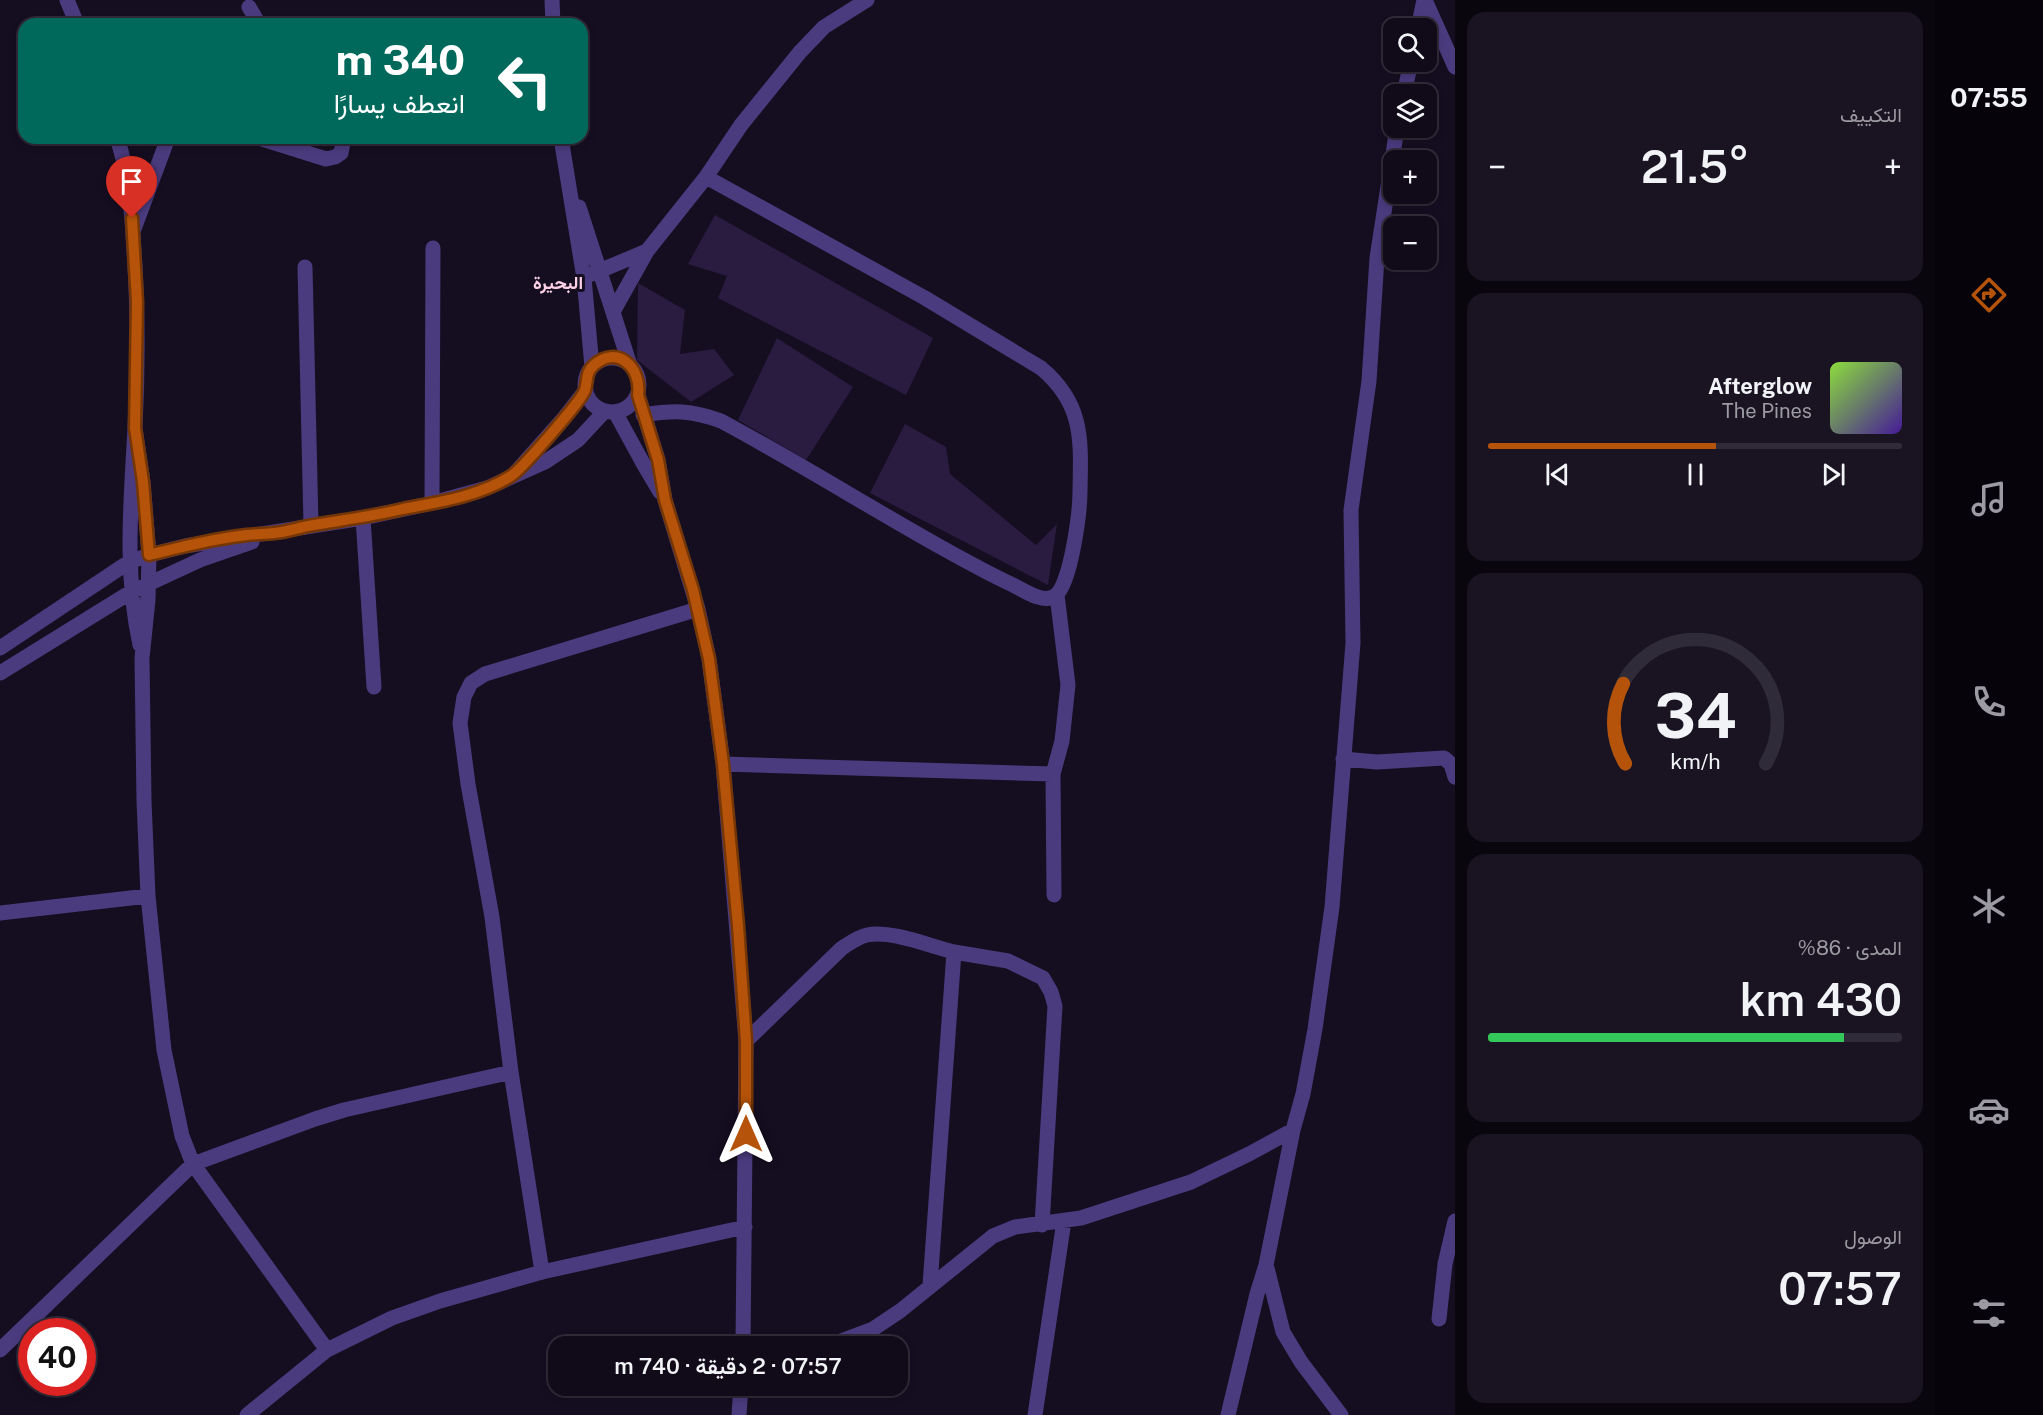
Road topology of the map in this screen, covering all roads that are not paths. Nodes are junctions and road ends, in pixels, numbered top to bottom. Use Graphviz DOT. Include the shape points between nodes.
graph roads {
  1 [pos="67,0"];
  2 [pos="552,0"];
  3 [pos="867,0"];
  4 [pos="1424,0"];
  5 [pos="249,7"];
  6 [pos="74,18"];
  7 [pos="255,18"];
  8 [pos="553,18"];
  9 [pos="1420,18"];
  10 [pos="1455,67"];
  11 [pos="1395,138"];
  12 [pos="118,144"];
  13 [pos="166,144"];
  14 [pos="278,144"];
  15 [pos="343,144"];
  16 [pos="562,144"];
  17 [pos="566,167"];
  18 [pos="706,177"];
  19 [pos="133,232"];
  20 [pos="433,248"];
  21 [pos="647,250"];
  22 [pos="305,267"];
  23 [pos="601,271"];
  24 [pos="584,278"];
  25 [pos="614,310"];
  26 [pos="630,365"];
  27 [pos="591,367"];
  28 [pos="585,390"];
  29 [pos="638,395"];
  30 [pos="610,412"];
  31 [pos="643,415"];
  32 [pos="135,428"];
  33 [pos="514,475"];
  34 [pos="665,500"];
  35 [pos="432,503"];
  36 [pos="363,518"];
  37 [pos="311,525"];
  38 [pos="275,533"];
  39 [pos="149,555"];
  40 [pos="129,562"];
  41 [pos="149,583"];
  42 [pos="130,592"];
  43 [pos="1057,595"];
  44 [pos="698,609"];
  45 [pos="0,648"];
  46 [pos="142,658"];
  47 [pos="0,673"];
  48 [pos="374,687"];
  49 [pos="1343,759"];
  50 [pos="723,764"];
  51 [pos="1053,774"];
  52 [pos="1455,777"];
  53 [pos="1054,895"];
  54 [pos="148,896"];
  55 [pos="0,913"];
  56 [pos="954,952"];
  57 [pos="746,1041"];
  58 [pos="511,1072"];
  59 [pos="1293,1130"];
  60 [pos="193,1164"];
  61 [pos="1064,1221"];
  62 [pos="1455,1221"];
  63 [pos="1042,1225"];
  64 [pos="746,1227"];
  65 [pos="1266,1265"];
  66 [pos="542,1272"];
  67 [pos="930,1285"];
  68 [pos="1439,1319"];
  69 [pos="743,1336"];
  70 [pos="854,1336"];
  71 [pos="0,1350"];
  72 [pos="327,1350"];
  73 [pos="740,1396"];
  74 [pos="247,1415"];
  75 [pos="739,1415"];
  76 [pos="1035,1415"];
  77 [pos="1228,1415"];
  78 [pos="1341,1415"];
  1 -- 6 [label="street"];
  2 -- 8 [label="street"];
  3 -- 18 [label="street" via="824,27 800,52 741,125"];
  4 -- 9 [label="street"];
  4 -- 10 [label="street"];
  5 -- 7 [label="street"];
  11 -- 49 [label="street" via="1377,258 1369,381 1351,510 1353,643"];
  12 -- 19 [label="street"];
  13 -- 19 [label="street"];
  14 -- 15 [label="street" via="326,159 341,153"];
  16 -- 17 [label="street"];
  17 -- 23 [label="street"];
  17 -- 24 [label="street"];
  18 -- 21 [label="street"];
  18 -- 43 [label="street" via="934,303 1057,381 1074,412 1081,448 1074,545"];
  19 -- 32 [label="street" via="137,302"];
  20 -- 35 [label="street"];
  21 -- 23 [label="street"];
  21 -- 25 [label="street"];
  22 -- 37 [label="street"];
  23 -- 24 [label="street"];
  23 -- 25 [label="street"];
  24 -- 27 [label="street"];
  25 -- 26 [label="street"];
  26 -- 27 [label="street" via="615,358"];
  26 -- 29 [label="street" via="637,373"];
  27 -- 28 [label="street"];
  28 -- 30 [label="street" via="592,403"];
  28 -- 33 [label="street"];
  29 -- 30 [label="street" via="629,406"];
  29 -- 31 [label="street"];
  30 -- 33 [label="street" via="567,448"];
  30 -- 34 [label="street"];
  31 -- 34 [label="street" via="658,460"];
  31 -- 43 [label="street" via="685,411 721,421 982,570 1038,597"];
  32 -- 39 [label="street"];
  32 -- 40 [label="street"];
  33 -- 35 [label="street" via="487,488"];
  34 -- 44 [label="street"];
  35 -- 36 [label="street"];
  36 -- 37 [label="street"];
  36 -- 48 [label="street"];
  37 -- 38 [label="street"];
  38 -- 39 [label="street" via="221,539"];
  38 -- 41 [label="street"];
  39 -- 40 [label="street"];
  39 -- 41 [label="street"];
  40 -- 42 [label="street"];
  40 -- 45 [label="street"];
  41 -- 42 [label="street"];
  41 -- 46 [label="street"];
  42 -- 46 [label="street"];
  42 -- 47 [label="street"];
  43 -- 51 [label="street" via="1068,685 1062,741"];
  44 -- 50 [label="street"];
  44 -- 58 [label="street" via="485,674 471,683 464,697 460,723 492,916"];
  46 -- 54 [label="street"];
  49 -- 52 [label="street" via="1377,762 1444,758 1451,764"];
  49 -- 59 [label="street" via="1328,940 1303,1094"];
  50 -- 51 [label="street"];
  50 -- 57 [label="street"];
  51 -- 53 [label="street"];
  54 -- 55 [label="street"];
  54 -- 60 [label="street" via="164,1050 182,1136"];
  56 -- 57 [label="street" via="886,934 854,940"];
  56 -- 63 [label="street" via="1008,962 1043,978 1051,992 1055,1006"];
  56 -- 67 [label="street"];
  57 -- 64 [label="street"];
  58 -- 60 [label="street" via="334,1113"];
  58 -- 66 [label="street"];
  59 -- 61 [label="street" via="1191,1182"];
  59 -- 65 [label="street"];
  60 -- 71 [label="street"];
  60 -- 72 [label="street"];
  61 -- 63 [label="street"];
  61 -- 76 [label="street"];
  62 -- 68 [label="street"];
  63 -- 67 [label="street" via="1015,1227 993,1236"];
  64 -- 66 [label="street"];
  64 -- 69 [label="street"];
  65 -- 77 [label="street"];
  65 -- 78 [label="street" via="1283,1332"];
  66 -- 72 [label="street" via="392,1318"];
  67 -- 70 [label="street" via="900,1311"];
  72 -- 74 [label="street"];
  73 -- 75 [label="street"];
}
